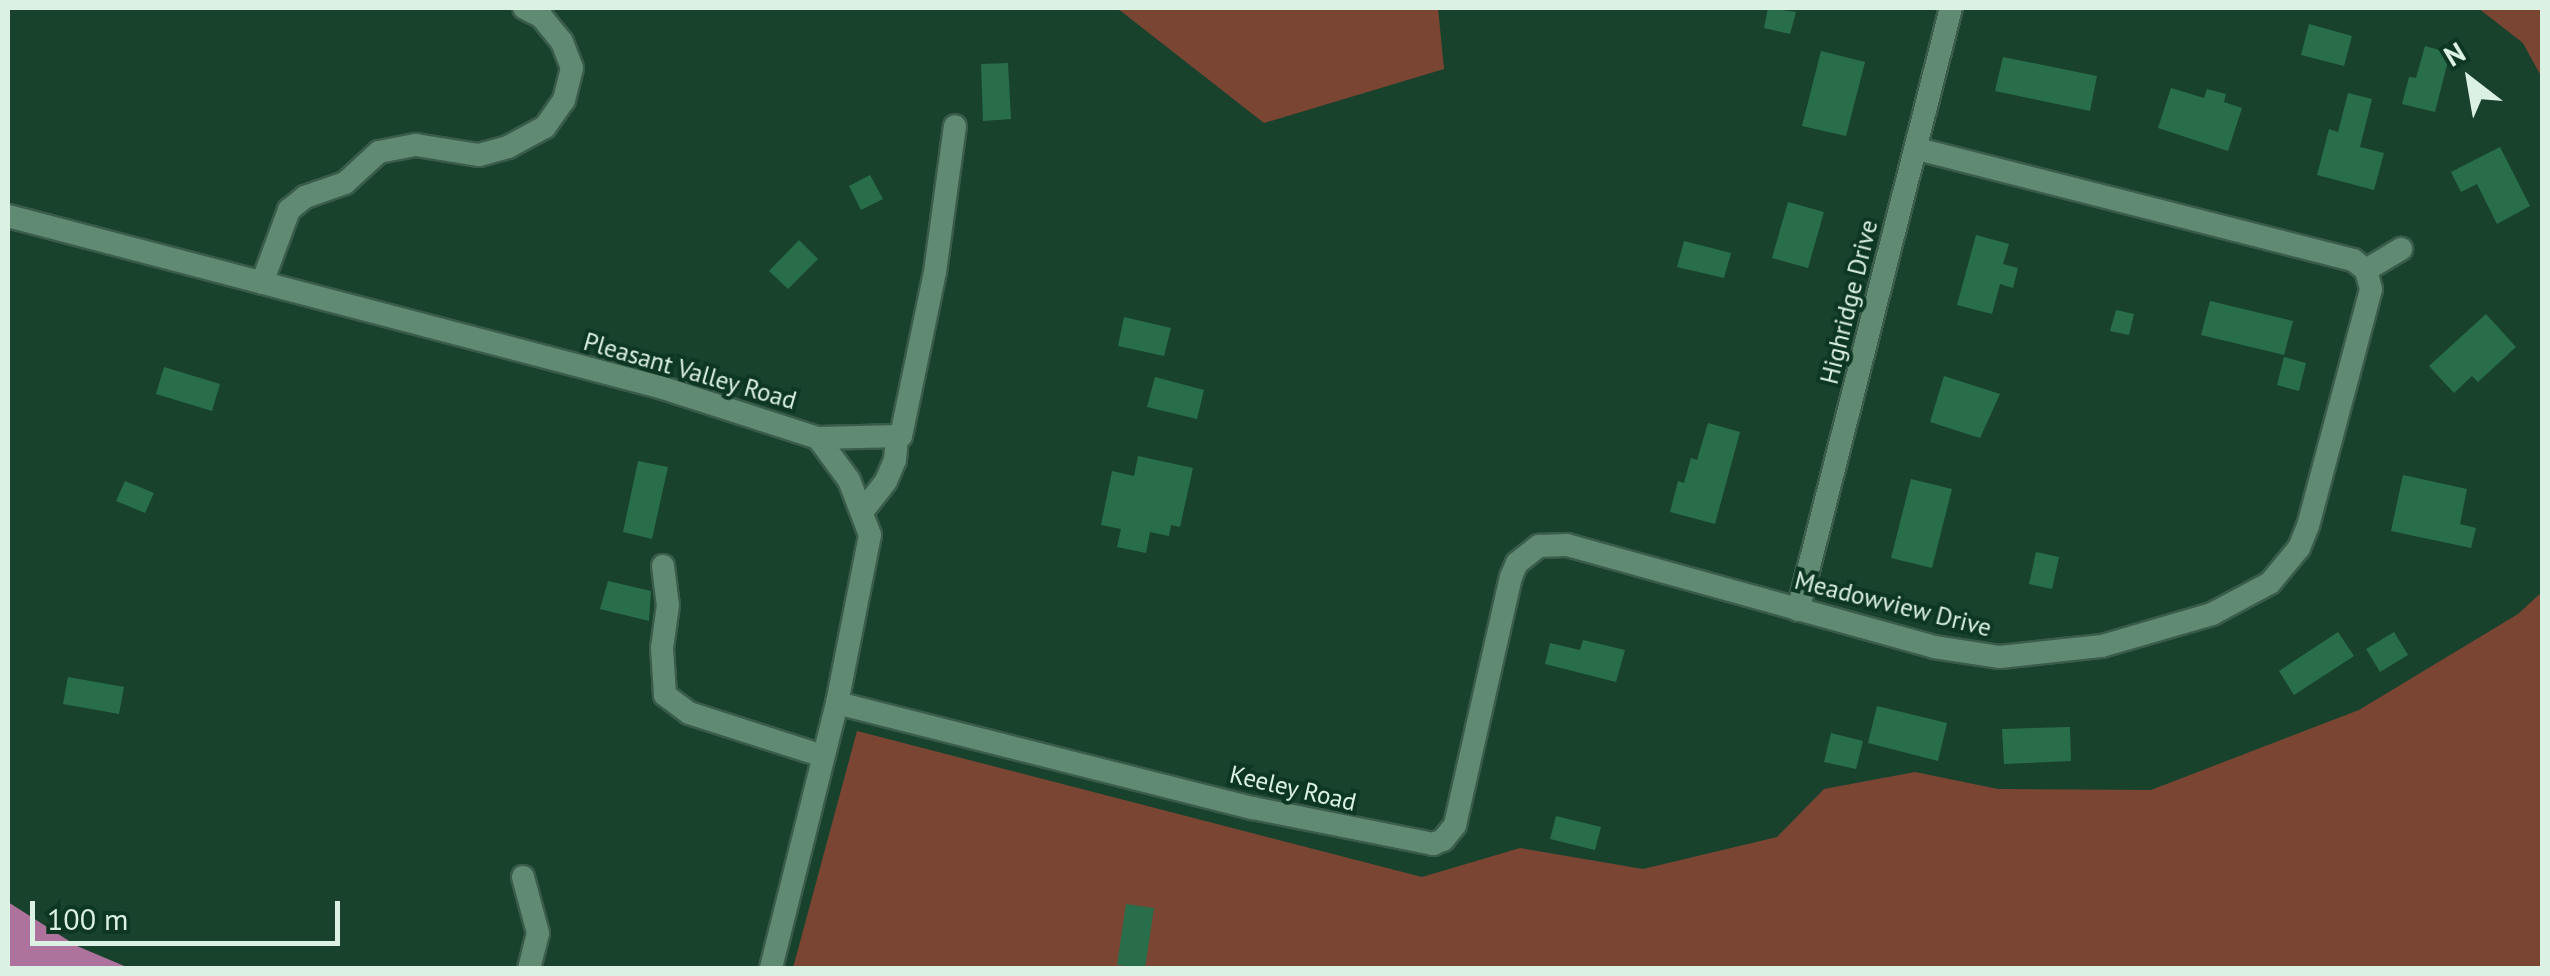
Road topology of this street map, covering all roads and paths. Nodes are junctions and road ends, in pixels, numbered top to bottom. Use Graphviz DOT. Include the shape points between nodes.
graph roads {
  1 [pos="524,8"];
  2 [pos="1951,8"];
  3 [pos="955,126"];
  4 [pos="1917,149"];
  5 [pos="8,216"];
  6 [pos="2400,249"];
  7 [pos="2366,270"];
  8 [pos="262,284"];
  9 [pos="897,436"];
  10 [pos="818,438"];
  11 [pos="862,512"];
  12 [pos="1527,554"];
  13 [pos="662,566"];
  14 [pos="1798,610"];
  15 [pos="837,702"];
  16 [pos="823,756"];
  17 [pos="522,878"];
  18 [pos="528,968"];
  19 [pos="771,968"];
  1 -- 8 [label="street" via="562,42 572,68 564,100 545,126 479,155 416,145 378,152 345,183 305,196 288,210"];
  2 -- 4 [label="street, Highridge Drive"];
  3 -- 9 [label="street" via="934,272"];
  4 -- 7 [label="street" via="2353,260"];
  4 -- 14 [label="street, Highridge Drive"];
  5 -- 8 [label="street, Pleasant Valley Road"];
  6 -- 7 [label="street"];
  7 -- 14 [label="street, Meadowview Drive" via="2371,288 2308,526 2284,568 2254,595 2102,646 2000,657 1934,647"];
  8 -- 10 [label="street, Pleasant Valley Road" via="663,388"];
  9 -- 10 [label="street"];
  9 -- 11 [label="street" via="886,481"];
  10 -- 11 [label="street, Pleasant Valley Road" via="850,480"];
  11 -- 15 [label="street, Pleasant Valley Road" via="870,535"];
  12 -- 14 [label="street, Meadowview Drive" via="1552,543 1567,545"];
  12 -- 15 [label="street, Keeley Road" via="1506,594 1454,824 1434,844 1253,808"];
  13 -- 16 [label="street" via="668,604 665,695 690,713"];
  15 -- 16 [label="street, Pleasant Valley Road"];
  16 -- 19 [label="street, Pleasant Valley Road"];
  17 -- 18 [label="street" via="538,934"];
}
